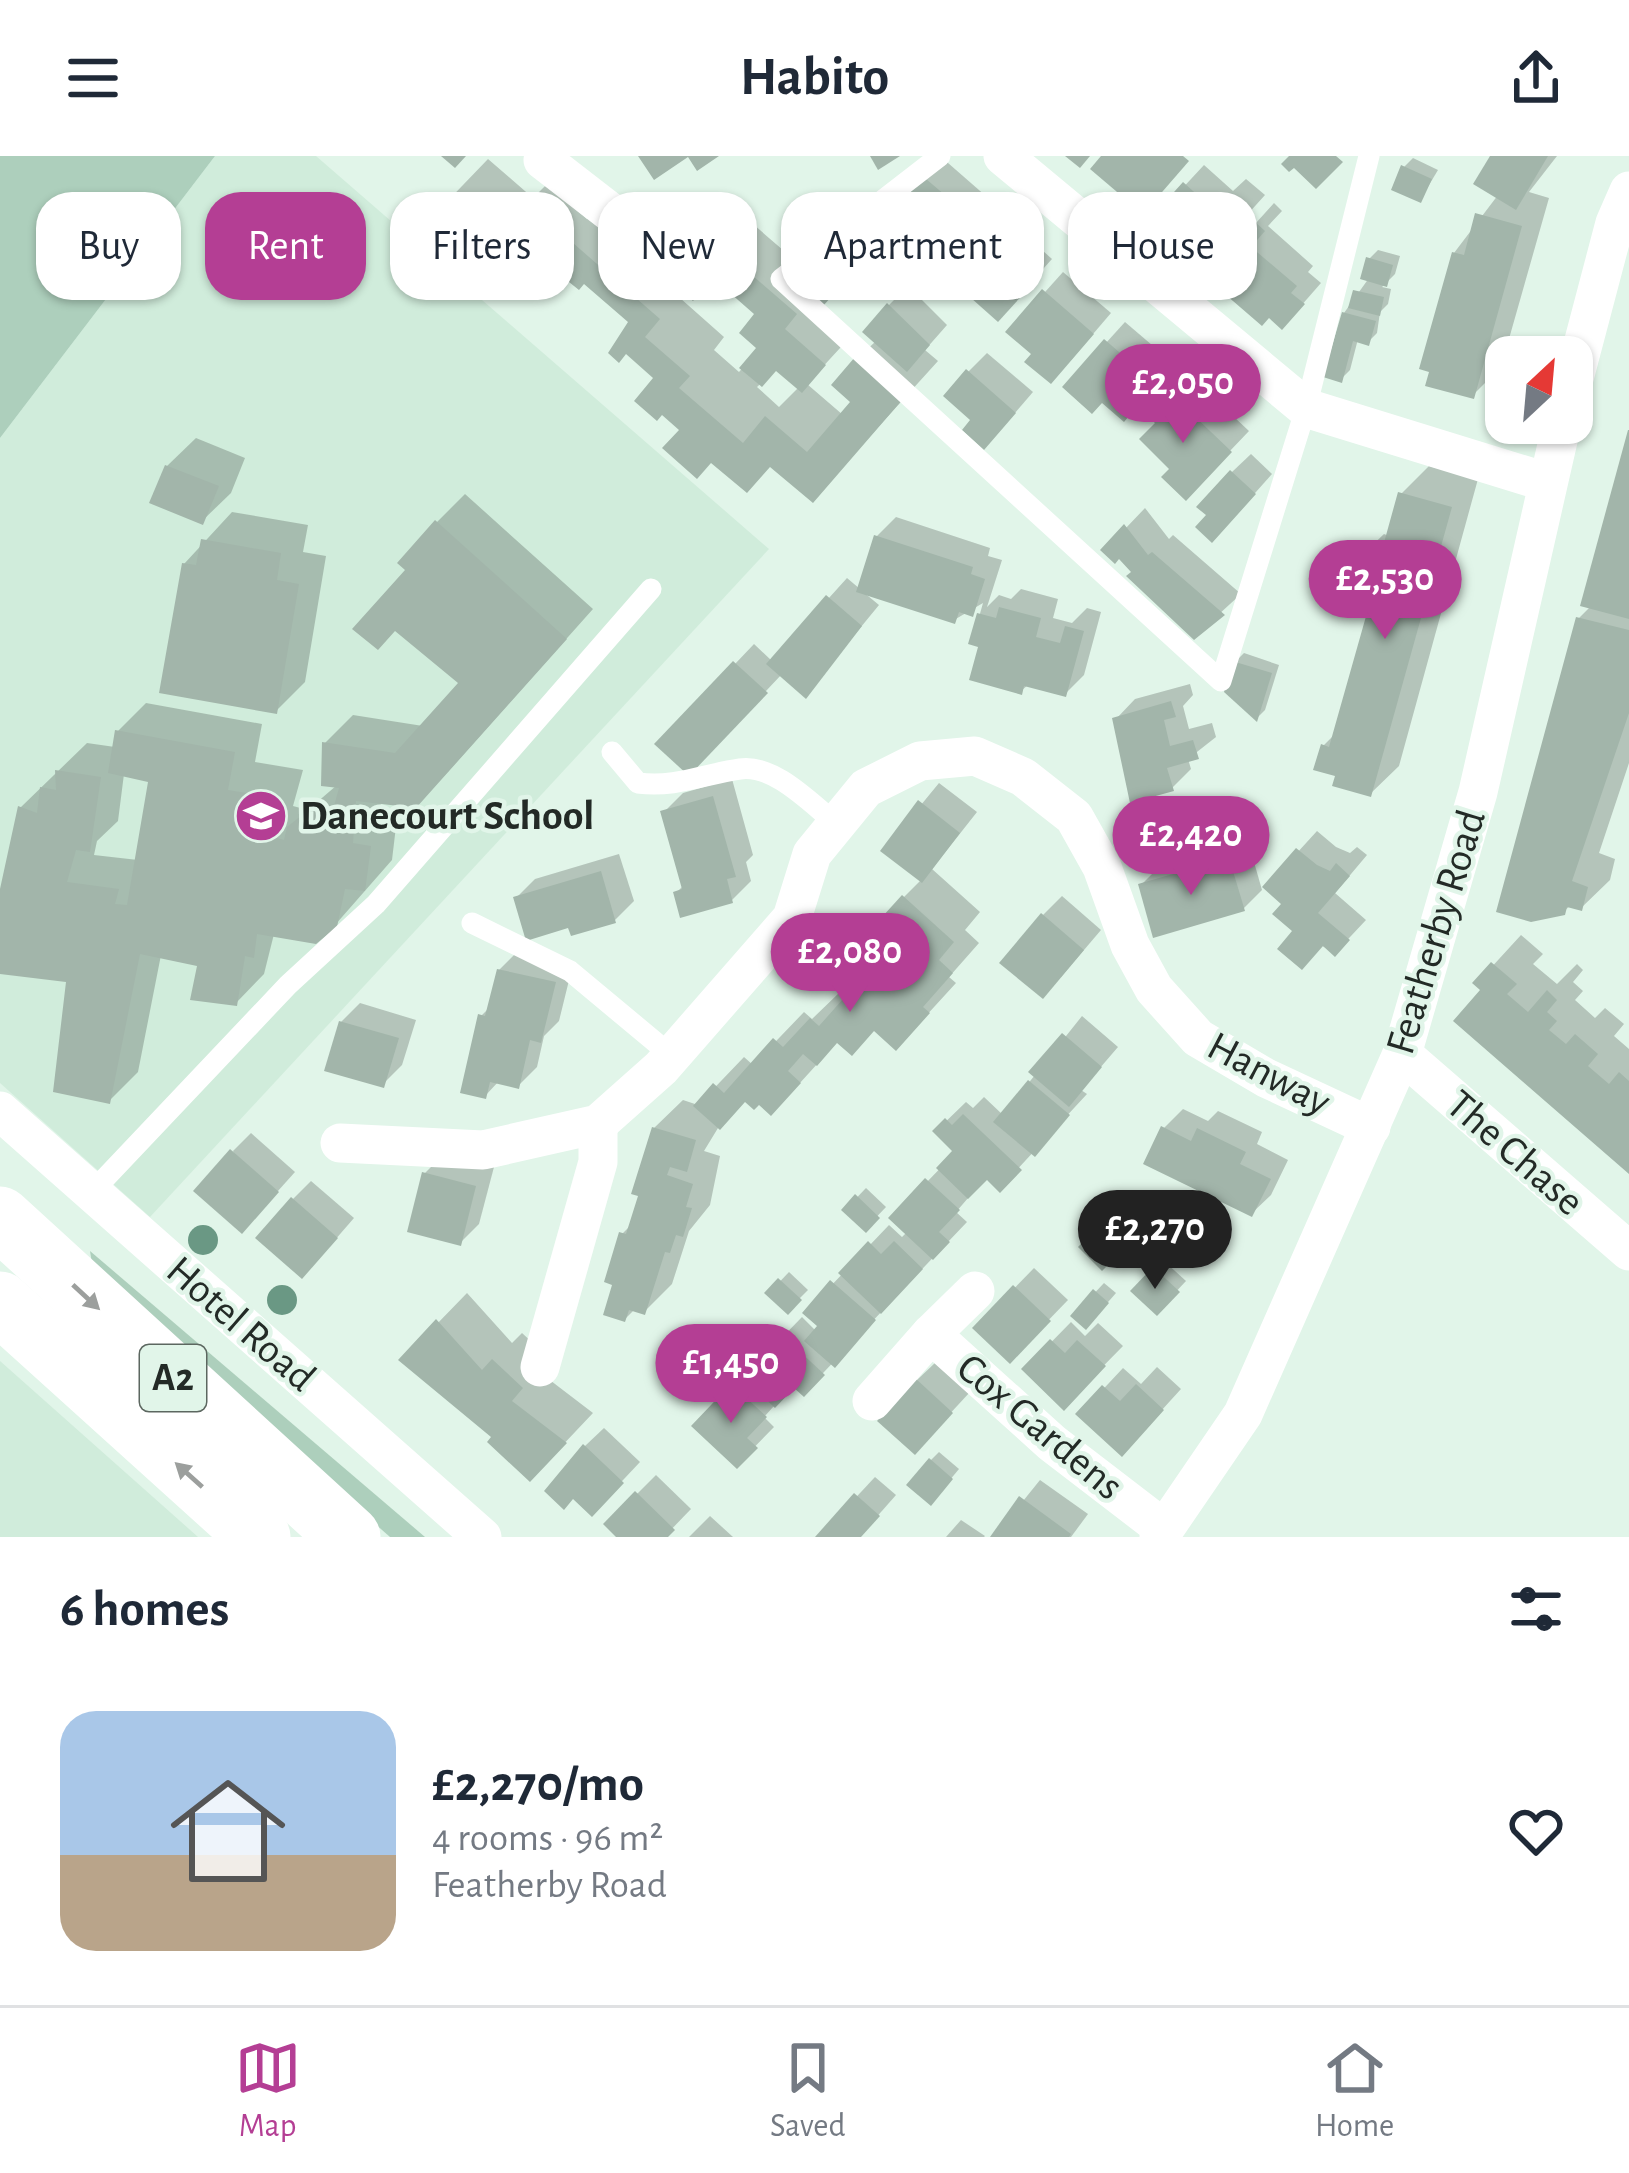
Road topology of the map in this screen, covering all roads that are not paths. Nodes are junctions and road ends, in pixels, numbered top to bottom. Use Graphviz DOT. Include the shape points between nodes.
graph roads {
  1 [pos="548,156"];
  2 [pos="940,156"];
  3 [pos="1003,156"];
  4 [pos="1366,157"];
  5 [pos="1629,191"];
  6 [pos="598,203"];
  7 [pos="1585,336"];
  8 [pos="1306,408"];
  9 [pos="1556,444"];
  10 [pos="1546,482"];
  11 [pos="651,589"];
  12 [pos="612,752"];
  13 [pos="837,824"];
  14 [pos="472,923"];
  15 [pos="1402,1054"];
  16 [pos="672,1056"];
  17 [pos="0,1111"];
  18 [pos="598,1124"];
  19 [pos="1371,1127"];
  20 [pos="340,1143"];
  21 [pos="92,1192"];
  22 [pos="0,1218"];
  23 [pos="1629,1251"];
  24 [pos="975,1291"];
  25 [pos="0,1303"];
  26 [pos="931,1334"];
  27 [pos="540,1367"];
  28 [pos="872,1400"];
  29 [pos="1162,1533"];
  30 [pos="259,1537"];
  31 [pos="349,1537"];
  32 [pos="482,1537"];
  1 -- 6 [label="street" via="543,160"];
  2 -- 8 [label="lane" via="781,279 1221,681"];
  3 -- 8 [label="street"];
  4 -- 8 [label="lane"];
  5 -- 7 [label="street"];
  8 -- 10 [label="street"];
  9 -- 10 [label="street, Featherby Road"];
  10 -- 15 [label="street, Featherby Road" via="1478,793"];
  11 -- 21 [label="lane" via="376,904"];
  12 -- 13 [label="lane" via="638,783 702,782 744,768 775,777"];
  13 -- 16 [label="street, Hanway" via="812,854 792,918"];
  13 -- 19 [label="street, Hanway" via="866,788 920,760 975,756 1023,777 1074,817 1154,988 1198,1038"];
  14 -- 16 [label="lane" via="570,971"];
  15 -- 19 [label="street, Featherby Road"];
  15 -- 23 [label="street, The Chase"];
  16 -- 18 [label="street, Hanway"];
  17 -- 21 [label="street, Hotel Road"];
  18 -- 20 [label="street, Hanway" via="483,1150"];
  18 -- 27 [label="street" via="598,1162"];
  19 -- 29 [label="street, Featherby Road" via="1289,1347"];
  21 -- 32 [label="street, Hotel Road"];
  22 -- 31 [label="main road, A2, one-way"];
  24 -- 26 [label="street"];
  30 -- 25 [label="main road, A2, one-way"];
  26 -- 28 [label="street, Cox Gardens"];
  26 -- 29 [label="street, Cox Gardens"];
}
